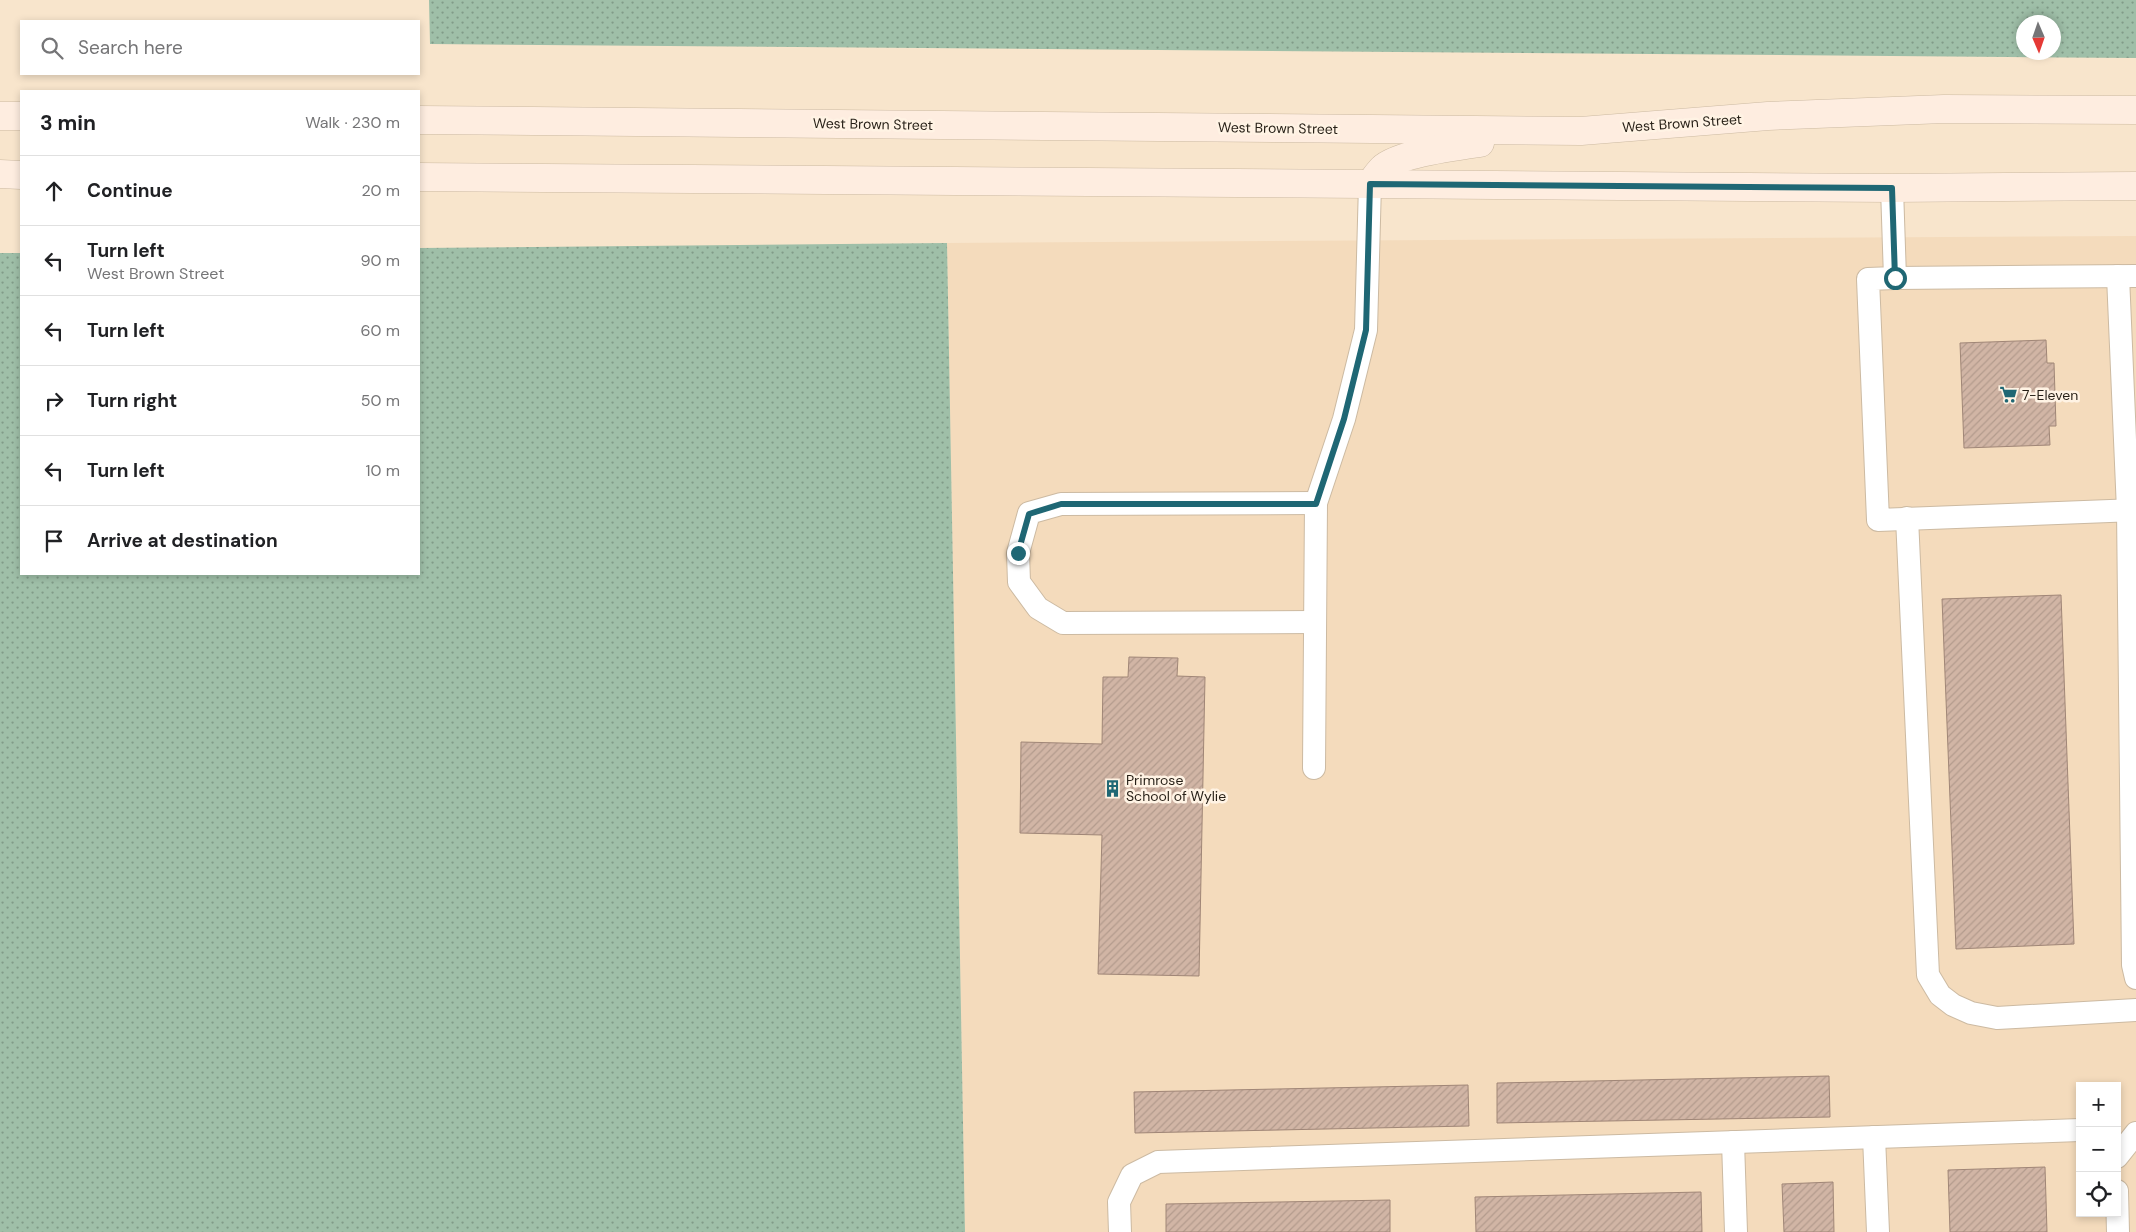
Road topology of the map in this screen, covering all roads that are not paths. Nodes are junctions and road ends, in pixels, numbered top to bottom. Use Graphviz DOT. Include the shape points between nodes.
graph roads {
  1 [pos="2136,110"];
  2 [pos="0,116"];
  3 [pos="20,116"];
  4 [pos="420,120"];
  5 [pos="1581,131"];
  6 [pos="0,174"];
  7 [pos="20,175"];
  8 [pos="420,178"];
  9 [pos="1370,184"];
  10 [pos="2136,186"];
  11 [pos="1892,188"];
  12 [pos="2127,276"];
  13 [pos="1895,278"];
  14 [pos="1316,504"];
  15 [pos="2132,510"];
  16 [pos="1907,518"];
  17 [pos="1315,622"];
  18 [pos="1314,768"];
  19 [pos="2136,978"];
  20 [pos="2136,1010"];
  21 [pos="2136,1127"];
  22 [pos="2121,1128"];
  23 [pos="2076,1130"];
  24 [pos="2136,1132"];
  25 [pos="1874,1137"];
  26 [pos="1733,1142"];
  27 [pos="2121,1153"];
  28 [pos="2118,1217"];
  29 [pos="1120,1232"];
  30 [pos="1736,1232"];
  31 [pos="1878,1232"];
  32 [pos="2118,1232"];
  1 -- 5 [label="main road, West Brown Street" via="1944,109 1768,116"];
  2 -- 3 [label="main road"];
  4 -- 5 [label="main road, West Brown Street"];
  5 -- 9 [label="main road" via="1454,146 1403,159 1383,168"];
  6 -- 7 [label="main road"];
  8 -- 9 [label="main road"];
  9 -- 11 [label="main road"];
  9 -- 14 [label="lane" via="1366,330 1344,419"];
  10 -- 11 [label="main road"];
  11 -- 13 [label="lane"];
  12 -- 13 [label="lane"];
  12 -- 15 [label="lane"];
  13 -- 16 [label="lane" via="1868,278 1878,520"];
  14 -- 17 [label="lane"];
  14 -- 17 [label="lane" via="1061,504 1029,514 1018,553 1019,582 1038,608 1064,623"];
  15 -- 16 [label="lane"];
  15 -- 19 [label="lane" via="2133,964"];
  16 -- 20 [label="lane" via="1928,975 1940,995 1971,1014 1997,1018"];
  17 -- 18 [label="lane"];
  21 -- 22 [label="lane"];
  23 -- 25 [label="lane"];
  24 -- 27 [label="lane"];
  25 -- 26 [label="lane"];
  25 -- 31 [label="lane"];
  26 -- 29 [label="lane" via="1158,1162 1132,1175 1119,1202"];
  26 -- 30 [label="lane"];
  28 -- 32 [label="lane"];
}
